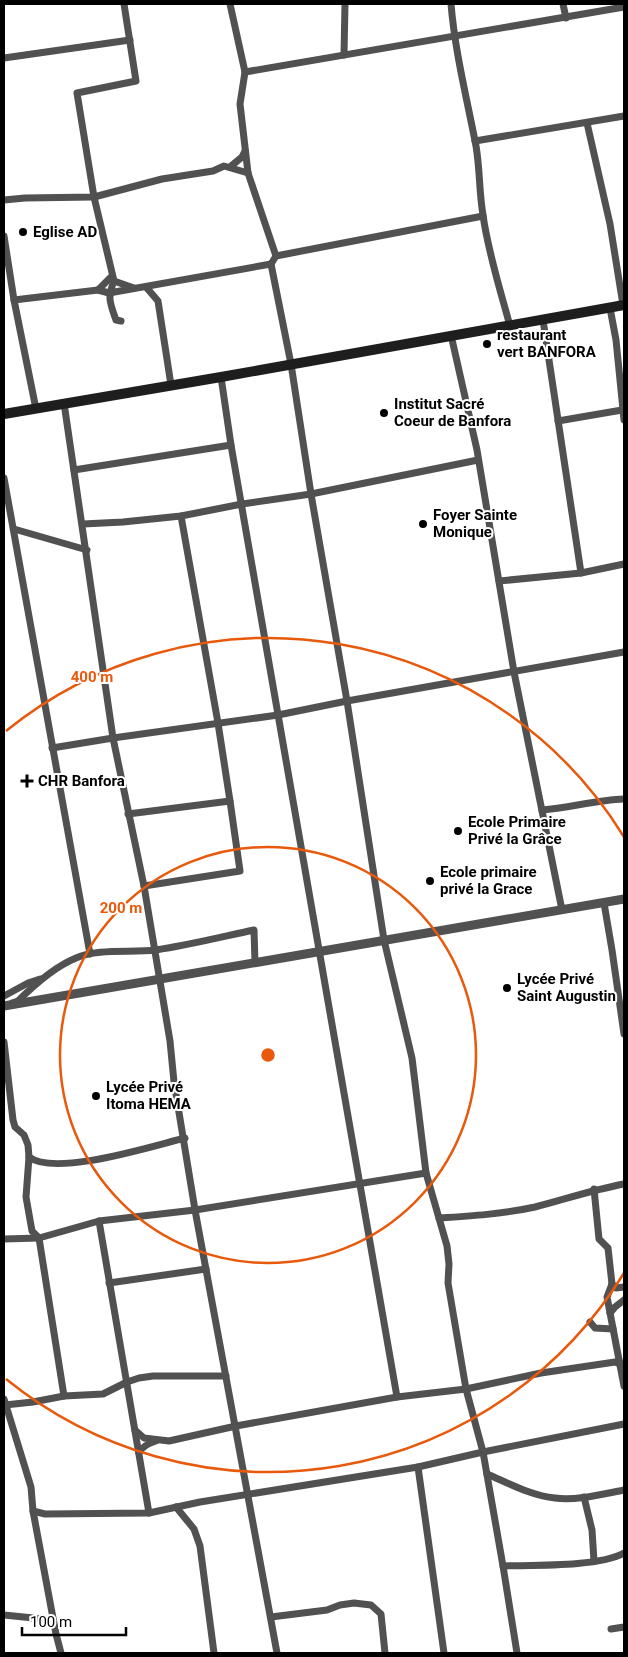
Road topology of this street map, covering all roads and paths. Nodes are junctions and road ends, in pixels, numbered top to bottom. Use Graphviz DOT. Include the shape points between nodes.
graph roads {
  1 [pos="124,4"];
  2 [pos="230,4"];
  3 [pos="344,4"];
  4 [pos="451,4"];
  5 [pos="563,4"];
  6 [pos="624,7"];
  7 [pos="566,18"];
  8 [pos="454,37"];
  9 [pos="130,40"];
  10 [pos="344,55"];
  11 [pos="4,58"];
  12 [pos="244,72"];
  13 [pos="624,116"];
  14 [pos="587,123"];
  15 [pos="475,141"];
  16 [pos="245,150"];
  17 [pos="230,167"];
  18 [pos="248,173"];
  19 [pos="94,198"];
  20 [pos="4,200"];
  21 [pos="483,216"];
  22 [pos="4,236"];
  23 [pos="276,256"];
  24 [pos="271,264"];
  25 [pos="6,268"];
  26 [pos="113,278"];
  27 [pos="160,283"];
  28 [pos="146,287"];
  29 [pos="136,289"];
  30 [pos="98,290"];
  31 [pos="109,293"];
  32 [pos="14,300"];
  33 [pos="158,301"];
  34 [pos="624,305"];
  35 [pos="610,308"];
  36 [pos="543,320"];
  37 [pos="121,321"];
  38 [pos="510,326"];
  39 [pos="451,335"];
  40 [pos="291,364"];
  41 [pos="221,377"];
  42 [pos="171,385"];
  43 [pos="64,403"];
  44 [pos="36,409"];
  45 [pos="622,410"];
  46 [pos="4,414"];
  47 [pos="624,420"];
  48 [pos="558,421"];
  49 [pos="231,445"];
  50 [pos="478,460"];
  51 [pos="74,470"];
  52 [pos="4,478"];
  53 [pos="310,494"];
  54 [pos="242,504"];
  55 [pos="181,516"];
  56 [pos="83,524"];
  57 [pos="14,528"];
  58 [pos="87,550"];
  59 [pos="624,564"];
  60 [pos="582,573"];
  61 [pos="499,581"];
  62 [pos="624,652"];
  63 [pos="514,672"];
  64 [pos="347,701"];
  65 [pos="278,714"];
  66 [pos="218,723"];
  67 [pos="113,738"];
  68 [pos="52,748"];
  69 [pos="624,799"];
  70 [pos="230,801"];
  71 [pos="542,810"];
  72 [pos="128,814"];
  73 [pos="144,886"];
  74 [pos="624,899"];
  75 [pos="604,903"];
  76 [pos="562,910"];
  77 [pos="384,940"];
  78 [pos="155,950"];
  79 [pos="319,952"];
  80 [pos="90,954"];
  81 [pos="255,962"];
  82 [pos="45,977"];
  83 [pos="159,979"];
  84 [pos="4,996"];
  85 [pos="4,1006"];
  86 [pos="624,1034"];
  87 [pos="4,1042"];
  88 [pos="184,1138"];
  89 [pos="29,1157"];
  90 [pos="426,1173"];
  91 [pos="360,1184"];
  92 [pos="624,1184"];
  93 [pos="594,1189"];
  94 [pos="195,1210"];
  95 [pos="439,1218"];
  96 [pos="99,1221"];
  97 [pos="39,1238"];
  98 [pos="4,1239"];
  99 [pos="206,1269"];
  100 [pos="110,1283"];
  101 [pos="612,1284"];
  102 [pos="624,1287"];
  103 [pos="624,1300"];
  104 [pos="610,1312"];
  105 [pos="590,1322"];
  106 [pos="613,1329"];
  107 [pos="622,1363"];
  108 [pos="226,1376"];
  109 [pos="127,1382"];
  110 [pos="624,1386"];
  111 [pos="466,1388"];
  112 [pos="64,1396"];
  113 [pos="396,1397"];
  114 [pos="5,1407"];
  115 [pos="624,1424"];
  116 [pos="236,1426"];
  117 [pos="135,1430"];
  118 [pos="156,1440"];
  119 [pos="482,1452"];
  120 [pos="139,1453"];
  121 [pos="418,1466"];
  122 [pos="487,1474"];
  123 [pos="624,1490"];
  124 [pos="248,1494"];
  125 [pos="584,1497"];
  126 [pos="176,1507"];
  127 [pos="33,1511"];
  128 [pos="149,1513"];
  129 [pos="624,1553"];
  130 [pos="594,1561"];
  131 [pos="503,1566"];
  132 [pos="4,1615"];
  133 [pos="271,1617"];
  134 [pos="53,1620"];
  135 [pos="624,1627"];
  136 [pos="611,1629"];
  137 [pos="61,1653"];
  138 [pos="214,1653"];
  139 [pos="277,1653"];
  140 [pos="385,1653"];
  141 [pos="444,1653"];
  142 [pos="517,1653"];
  1 -- 9 [label="street"];
  2 -- 12 [label="street"];
  3 -- 10 [label="street"];
  4 -- 8 [label="street"];
  5 -- 7 [label="street"];
  6 -- 7 [label="street"];
  7 -- 8 [label="street"];
  8 -- 10 [label="street"];
  8 -- 15 [label="street"];
  9 -- 11 [label="street"];
  9 -- 19 [label="street" via="136,81 77,92"];
  10 -- 12 [label="street"];
  12 -- 16 [label="street" via="240,104"];
  13 -- 14 [label="street"];
  14 -- 15 [label="street"];
  14 -- 34 [label="street"];
  15 -- 21 [label="street"];
  16 -- 17 [label="street"];
  16 -- 18 [label="street"];
  17 -- 18 [label="street"];
  17 -- 19 [label="street" via="162,179"];
  18 -- 23 [label="street"];
  19 -- 20 [label="street"];
  19 -- 26 [label="street"];
  21 -- 23 [label="street"];
  21 -- 38 [label="street"];
  22 -- 25 [label="street"];
  23 -- 24 [label="street"];
  24 -- 27 [label="street"];
  24 -- 40 [label="street"];
  25 -- 32 [label="street"];
  26 -- 29 [label="street"];
  26 -- 30 [label="street"];
  26 -- 31 [label="street"];
  27 -- 28 [label="street"];
  27 -- 33 [label="street"];
  28 -- 29 [label="street"];
  28 -- 33 [label="street"];
  29 -- 31 [label="street"];
  30 -- 31 [label="street"];
  30 -- 32 [label="street"];
  31 -- 37 [label="street" via="116,320"];
  32 -- 44 [label="street"];
  33 -- 42 [label="street"];
  34 -- 35 [label="main road"];
  35 -- 36 [label="main road"];
  35 -- 45 [label="street"];
  36 -- 38 [label="main road"];
  36 -- 48 [label="street"];
  38 -- 39 [label="main road"];
  39 -- 40 [label="main road"];
  39 -- 50 [label="street"];
  40 -- 41 [label="main road"];
  40 -- 53 [label="street"];
  41 -- 42 [label="main road"];
  41 -- 49 [label="street"];
  42 -- 43 [label="main road"];
  43 -- 44 [label="main road"];
  43 -- 51 [label="street"];
  44 -- 46 [label="main road"];
  45 -- 47 [label="street"];
  45 -- 48 [label="street"];
  48 -- 60 [label="street"];
  49 -- 51 [label="street"];
  49 -- 54 [label="street"];
  50 -- 53 [label="street"];
  50 -- 61 [label="street"];
  51 -- 56 [label="street"];
  52 -- 57 [label="street"];
  53 -- 54 [label="street"];
  53 -- 64 [label="street"];
  54 -- 55 [label="street"];
  54 -- 65 [label="street"];
  55 -- 56 [label="street"];
  55 -- 66 [label="street"];
  56 -- 58 [label="street"];
  57 -- 58 [label="street"];
  57 -- 68 [label="street"];
  58 -- 67 [label="street"];
  59 -- 60 [label="street"];
  60 -- 61 [label="street"];
  61 -- 63 [label="street"];
  62 -- 63 [label="street"];
  63 -- 64 [label="street"];
  63 -- 71 [label="street"];
  64 -- 65 [label="street"];
  64 -- 77 [label="street"];
  65 -- 66 [label="street"];
  65 -- 79 [label="street"];
  66 -- 67 [label="street"];
  66 -- 70 [label="street"];
  67 -- 68 [label="street"];
  67 -- 72 [label="street"];
  68 -- 80 [label="street"];
  69 -- 71 [label="street"];
  70 -- 72 [label="street"];
  70 -- 73 [label="street" via="240,871"];
  71 -- 76 [label="street"];
  72 -- 73 [label="street"];
  73 -- 78 [label="street"];
  74 -- 75 [label="street"];
  75 -- 76 [label="street"];
  75 -- 86 [label="street"];
  76 -- 77 [label="street"];
  77 -- 79 [label="street"];
  77 -- 90 [label="street" via="412,1058"];
  78 -- 80 [label="street"];
  78 -- 81 [label="street" via="254,930"];
  78 -- 83 [label="street"];
  79 -- 81 [label="street"];
  79 -- 91 [label="street"];
  80 -- 82 [label="street" via="76,957"];
  81 -- 83 [label="street"];
  82 -- 84 [label="street"];
  82 -- 85 [label="street" via="18,1001"];
  83 -- 85 [label="street"];
  83 -- 88 [label="street"];
  87 -- 89 [label="street" via="13,1120 15,1127 24,1135"];
  88 -- 89 [label="street" via="84,1163 39,1163"];
  88 -- 94 [label="street"];
  89 -- 97 [label="street" via="26,1197 32,1231"];
  90 -- 91 [label="street"];
  90 -- 95 [label="street"];
  91 -- 94 [label="street"];
  91 -- 113 [label="street"];
  92 -- 93 [label="street"];
  93 -- 95 [label="street" via="534,1207 487,1215"];
  93 -- 101 [label="street" via="599,1239 608,1248"];
  94 -- 96 [label="street"];
  94 -- 99 [label="street"];
  95 -- 111 [label="street" via="447,1246 448,1283"];
  96 -- 97 [label="street"];
  96 -- 100 [label="street"];
  97 -- 98 [label="street"];
  97 -- 112 [label="street"];
  99 -- 100 [label="street"];
  99 -- 108 [label="street"];
  100 -- 109 [label="street"];
  101 -- 102 [label="street" via="616,1288"];
  101 -- 104 [label="street" via="607,1297"];
  103 -- 104 [label="street"];
  104 -- 106 [label="street"];
  105 -- 106 [label="street" via="595,1328"];
  106 -- 107 [label="street"];
  107 -- 110 [label="street"];
  107 -- 111 [label="street" via="541,1373"];
  108 -- 109 [label="street" via="165,1375"];
  108 -- 116 [label="street"];
  109 -- 112 [label="street" via="104,1394"];
  109 -- 117 [label="street"];
  111 -- 113 [label="street"];
  111 -- 119 [label="street"];
  112 -- 114 [label="street"];
  113 -- 116 [label="street"];
  114 -- 127 [label="street" via="31,1487"];
  115 -- 119 [label="street"];
  116 -- 118 [label="street" via="182,1438"];
  116 -- 124 [label="street"];
  117 -- 118 [label="street" via="144,1438"];
  117 -- 120 [label="street"];
  118 -- 120 [label="street" via="140,1449"];
  119 -- 121 [label="street"];
  119 -- 122 [label="street"];
  120 -- 128 [label="street"];
  121 -- 124 [label="street"];
  121 -- 141 [label="street"];
  122 -- 125 [label="street" via="523,1490 556,1498"];
  122 -- 131 [label="street"];
  123 -- 125 [label="street"];
  124 -- 126 [label="street"];
  124 -- 133 [label="street"];
  125 -- 130 [label="street" via="592,1530"];
  126 -- 128 [label="street"];
  126 -- 138 [label="street" via="194,1529 200,1546"];
  127 -- 128 [label="street" via="45,1514"];
  127 -- 134 [label="street"];
  129 -- 130 [label="street" via="615,1558"];
  130 -- 131 [label="street"];
  131 -- 142 [label="street"];
  132 -- 134 [label="street"];
  133 -- 139 [label="street"];
  133 -- 140 [label="street" via="354,1603 371,1605 381,1614"];
  134 -- 137 [label="street"];
  135 -- 136 [label="street"];
}
